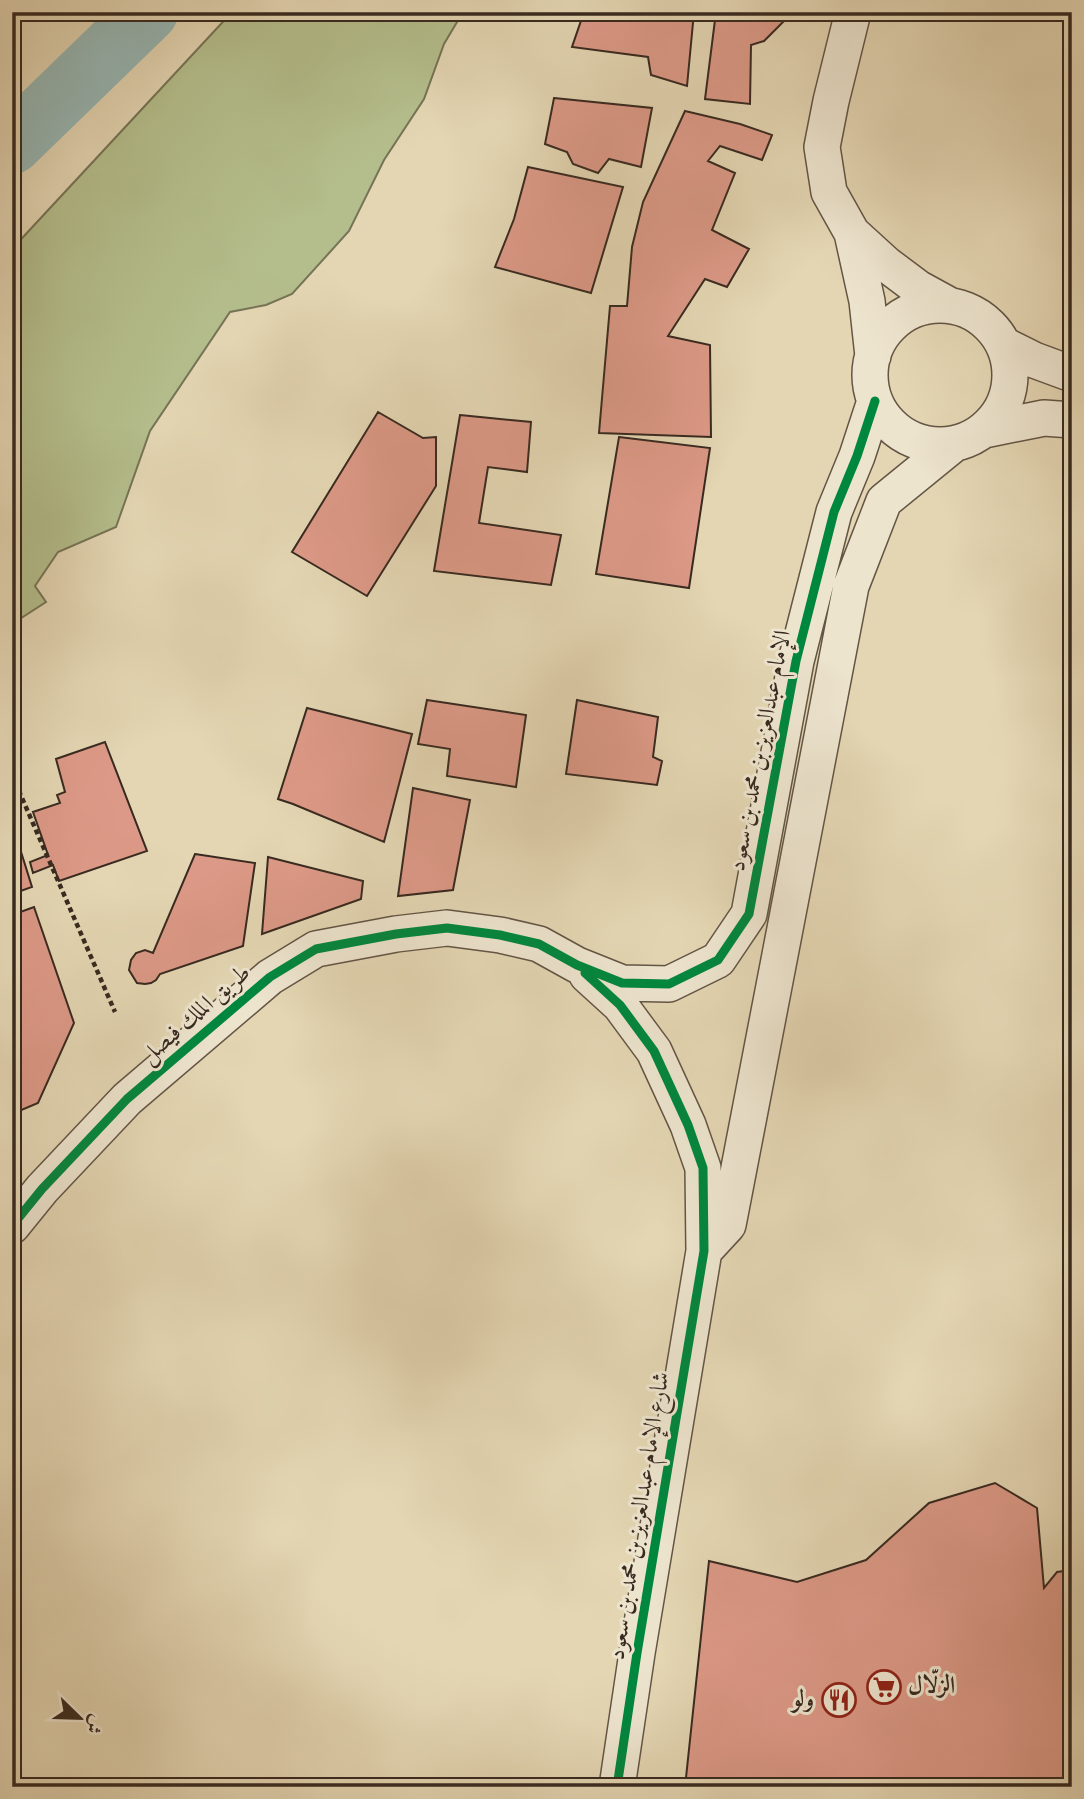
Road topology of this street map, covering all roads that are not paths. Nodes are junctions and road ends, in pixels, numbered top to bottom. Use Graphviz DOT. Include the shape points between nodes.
graph roads {
  1 [pos="853,12"];
  2 [pos="852,233"];
  3 [pos="949,305"];
  4 [pos="1004,345"];
  5 [pos="873,356"];
  6 [pos="1072,373"];
  7 [pos="875,401"];
  8 [pos="1072,420"];
  9 [pos="969,437"];
  10 [pos="577,965"];
  11 [pos="12,1226"];
  12 [pos="704,1251"];
  13 [pos="617,1787"];
  1 -- 2 [label="street" via="822,147 829,192"];
  2 -- 3 [label="street" via="918,288"];
  2 -- 5 [label="street" via="867,300"];
  3 -- 4 [label="street" via="971,312 991,326"];
  3 -- 5 [label="street" via="910,312 881,338"];
  4 -- 6 [label="street"];
  4 -- 9 [label="street" via="1010,368 1000,413"];
  5 -- 7 [label="street" via="870,379"];
  7 -- 9 [label="street" via="884,418 916,441 935,446"];
  7 -- 10 [label="street, الإمام عبدالعزيز بن محمد بن سعود" via="834,512 796,662 748,914 718,960 669,984 622,983"];
  8 -- 9 [label="street" via="1044,418"];
  9 -- 12 [label="street" via="884,501 851,586 728,1224"];
  10 -- 11 [label="street, طريق الملك فيصل" via="539,944 447,928 316,949 270,977 127,1099"];
  10 -- 12 [label="street, شارع الإمام عبدالعزيز بن محمد بن سعود" via="620,1005 654,1051 688,1125 704,1168"];
  12 -- 13 [label="street, شارع الإمام عبدالعزيز بن محمد بن سعود"];
}
